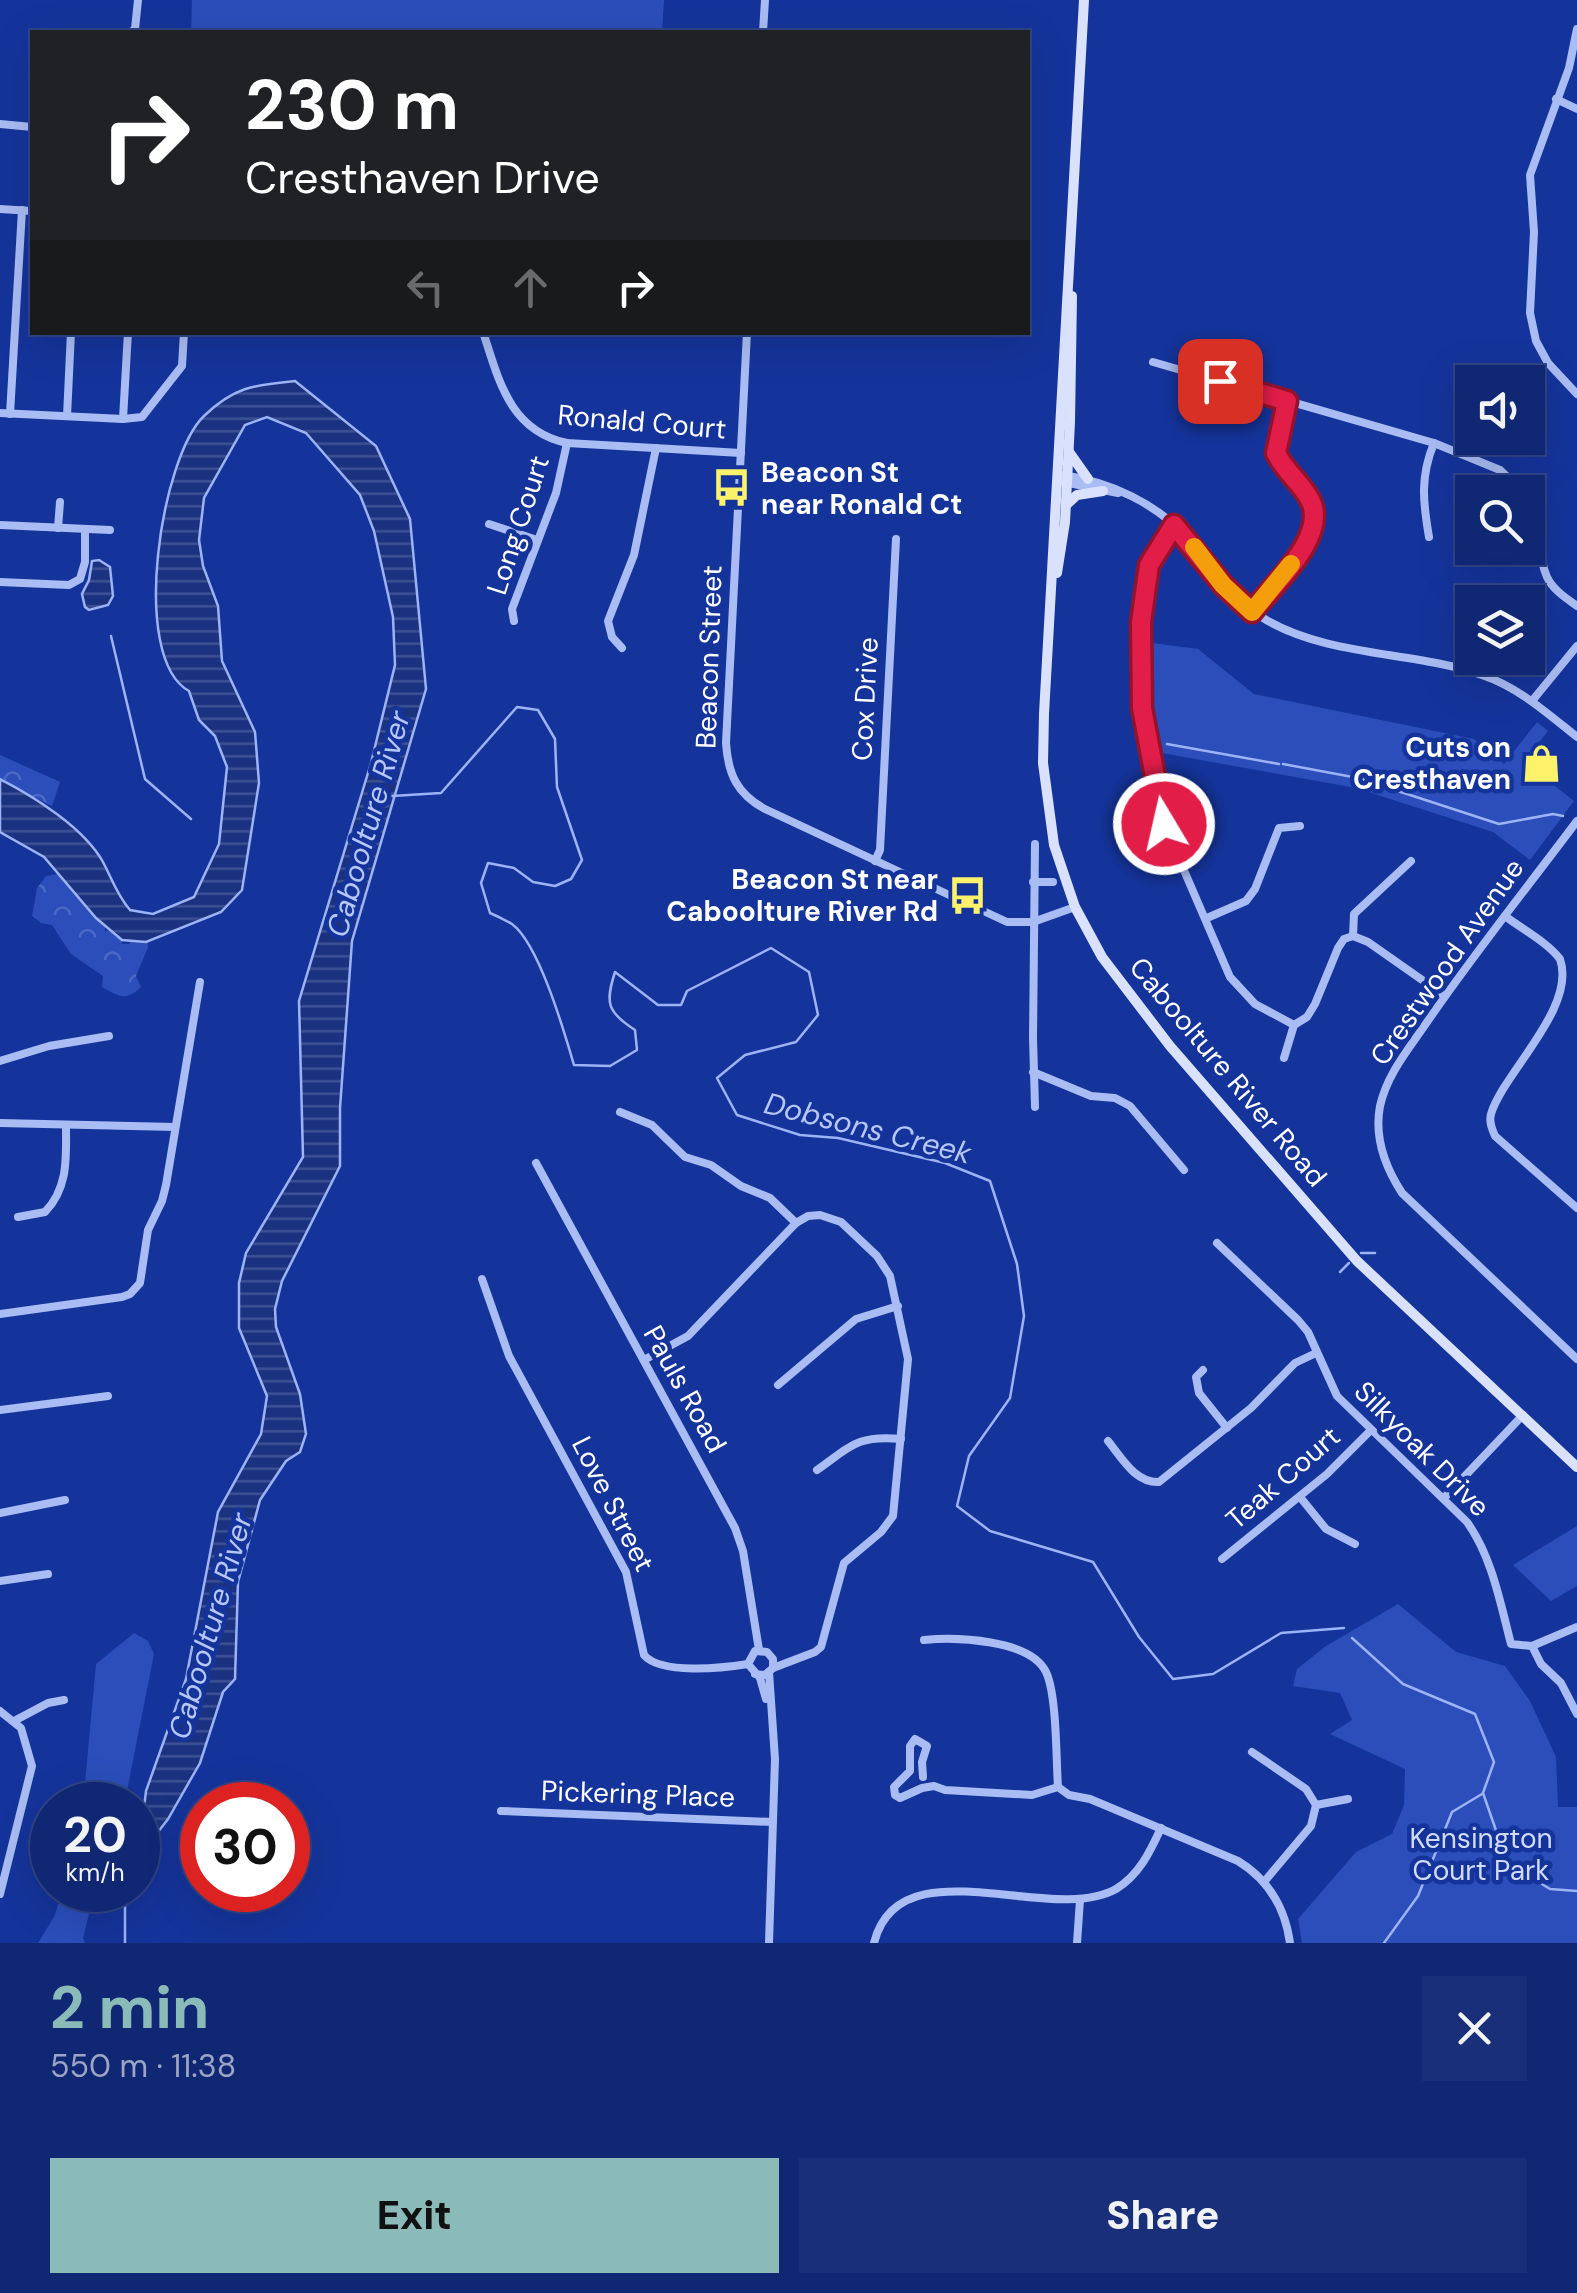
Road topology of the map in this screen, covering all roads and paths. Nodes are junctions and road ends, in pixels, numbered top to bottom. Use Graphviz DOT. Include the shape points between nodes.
graph roads {
  1 [pos="138,0"];
  2 [pos="765,0"];
  3 [pos="1084,0"];
  4 [pos="1577,29"];
  5 [pos="136,30"];
  6 [pos="764,30"];
  7 [pos="1556,99"];
  8 [pos="1577,109"];
  9 [pos="0,124"];
  10 [pos="30,127"];
  11 [pos="0,209"];
  12 [pos="22,210"];
  13 [pos="30,210"];
  14 [pos="1070,275"];
  15 [pos="71,335"];
  16 [pos="128,335"];
  17 [pos="184,335"];
  18 [pos="484,335"];
  19 [pos="748,335"];
  20 [pos="1153,362"];
  21 [pos="1577,394"];
  22 [pos="1287,401"];
  23 [pos="5,413"];
  24 [pos="66,416"];
  25 [pos="123,419"];
  26 [pos="567,443"];
  27 [pos="1434,443"];
  28 [pos="656,448"];
  29 [pos="1068,452"];
  30 [pos="741,453"];
  31 [pos="1505,475"];
  32 [pos="1062,478"];
  33 [pos="1088,479"];
  34 [pos="1103,491"];
  35 [pos="1123,494"];
  36 [pos="60,502"];
  37 [pos="1066,505"];
  38 [pos="0,524"];
  39 [pos="489,524"];
  40 [pos="1174,525"];
  41 [pos="58,528"];
  42 [pos="85,530"];
  43 [pos="110,530"];
  44 [pos="1428,537"];
  45 [pos="896,539"];
  46 [pos="537,540"];
  47 [pos="1543,565"];
  48 [pos="0,582"];
  49 [pos="1577,606"];
  50 [pos="1050,610"];
  51 [pos="1252,612"];
  52 [pos="514,621"];
  53 [pos="1577,646"];
  54 [pos="622,648"];
  55 [pos="1532,701"];
  56 [pos="1577,737"];
  57 [pos="1577,820"];
  58 [pos="1300,826"];
  59 [pos="1035,844"];
  60 [pos="874,861"];
  61 [pos="1411,861"];
  62 [pos="1033,882"];
  63 [pos="1053,882"];
  64 [pos="1075,907"];
  65 [pos="1505,916"];
  66 [pos="1207,918"];
  67 [pos="1033,922"];
  68 [pos="1352,936"];
  69 [pos="1577,970"];
  70 [pos="1566,971"];
  71 [pos="200,982"];
  72 [pos="1445,996"];
  73 [pos="1294,1024"];
  74 [pos="110,1036"];
  75 [pos="1284,1058"];
  76 [pos="0,1060"];
  77 [pos="1033,1072"];
  78 [pos="1035,1107"];
  79 [pos="620,1112"];
  80 [pos="0,1124"];
  81 [pos="66,1124"];
  82 [pos="174,1127"];
  83 [pos="536,1163"];
  84 [pos="1184,1170"];
  85 [pos="1577,1208"];
  86 [pos="18,1217"];
  87 [pos="796,1223"];
  88 [pos="1217,1243"];
  89 [pos="482,1279"];
  90 [pos="898,1306"];
  91 [pos="0,1314"];
  92 [pos="1316,1353"];
  93 [pos="1577,1359"];
  94 [pos="644,1360"];
  95 [pos="1203,1370"];
  96 [pos="778,1384"];
  97 [pos="108,1396"];
  98 [pos="0,1410"];
  99 [pos="1523,1414"];
  100 [pos="1227,1428"];
  101 [pos="1372,1430"];
  102 [pos="901,1439"];
  103 [pos="1108,1441"];
  104 [pos="1577,1466"];
  105 [pos="817,1470"];
  106 [pos="1300,1497"];
  107 [pos="1444,1498"];
  108 [pos="65,1500"];
  109 [pos="0,1513"];
  110 [pos="1355,1544"];
  111 [pos="1222,1559"];
  112 [pos="48,1574"];
  113 [pos="0,1581"];
  114 [pos="1577,1627"];
  115 [pos="924,1640"];
  116 [pos="1532,1646"];
  117 [pos="759,1650"];
  118 [pos="771,1654"];
  119 [pos="799,1657"];
  120 [pos="748,1664"];
  121 [pos="771,1670"];
  122 [pos="756,1674"];
  123 [pos="64,1700"];
  124 [pos="770,1708"];
  125 [pos="1576,1708"];
  126 [pos="0,1711"];
  127 [pos="14,1721"];
  128 [pos="1252,1752"];
  129 [pos="912,1760"];
  130 [pos="923,1776"];
  131 [pos="934,1786"];
  132 [pos="1058,1787"];
  133 [pos="1348,1798"];
  134 [pos="1316,1805"];
  135 [pos="501,1811"];
  136 [pos="773,1822"];
  137 [pos="1161,1828"];
  138 [pos="0,1843"];
  139 [pos="12,1846"];
  140 [pos="1264,1882"];
  141 [pos="0,1894"];
  142 [pos="1080,1900"];
  143 [pos="769,1943"];
  144 [pos="874,1943"];
  145 [pos="1077,1943"];
  146 [pos="1290,1943"];
  1 -- 5 [label="street"];
  2 -- 6 [label="street"];
  3 -- 14 [label="main road, Caboolture River Road"];
  4 -- 7 [label="street"];
  7 -- 8 [label="street"];
  7 -- 21 [label="street" via="1530,174 1530,313 1542,352"];
  9 -- 10 [label="street"];
  11 -- 12 [label="street"];
  12 -- 13 [label="street"];
  12 -- 23 [label="street"];
  14 -- 29 [label="main road, Caboolture River Road"];
  14 -- 32 [label="main road, Caboolture River Road"];
  15 -- 24 [label="street"];
  16 -- 25 [label="street"];
  17 -- 25 [label="street" via="182,366 142,417"];
  18 -- 26 [label="street, Ronald Court" via="517,415 545,437"];
  19 -- 30 [label="street, Beacon Street"];
  20 -- 22 [label="street"];
  22 -- 27 [label="street"];
  22 -- 51 [label="street" via="1276,453 1310,498 1316,522 1307,544"];
  23 -- 24 [label="street"];
  24 -- 25 [label="street"];
  26 -- 28 [label="street, Ronald Court"];
  26 -- 46 [label="street, Long Court"];
  27 -- 31 [label="street"];
  27 -- 44 [label="street" via="1422,491"];
  28 -- 30 [label="street, Ronald Court"];
  28 -- 54 [label="street" via="634,555 608,621"];
  29 -- 32 [label="main road, Caboolture River Road"];
  29 -- 33 [label="main road"];
  30 -- 60 [label="street, Beacon Street" via="727,763 750,802"];
  32 -- 33 [label="street"];
  32 -- 34 [label="street"];
  32 -- 37 [label="main road, Caboolture River Road"];
  32 -- 50 [label="main road, Caboolture River Road"];
  33 -- 35 [label="street"];
  34 -- 35 [label="street"];
  34 -- 37 [label="main road"];
  35 -- 40 [label="street"];
  36 -- 41 [label="street"];
  37 -- 50 [label="main road, Caboolture River Road"];
  38 -- 41 [label="street"];
  39 -- 46 [label="street"];
  40 -- 51 [label="street"];
  40 -- 66 [label="street" via="1145,578 1140,682 1164,824"];
  41 -- 42 [label="street"];
  42 -- 43 [label="street"];
  42 -- 48 [label="street" via="80,580"];
  45 -- 60 [label="street, Cox Drive" via="880,850"];
  46 -- 52 [label="street, Long Court" via="512,608"];
  47 -- 49 [label="street" via="1554,588"];
  50 -- 64 [label="main road, Caboolture River Road" via="1043,763 1051,831"];
  51 -- 55 [label="street" via="1303,636 1479,674"];
  53 -- 55 [label="street"];
  55 -- 56 [label="street"];
  57 -- 65 [label="street, Crestwood Avenue"];
  58 -- 66 [label="street" via="1279,828 1246,901"];
  59 -- 62 [label="street"];
  60 -- 67 [label="street, Beacon Street" via="1007,922"];
  61 -- 68 [label="street" via="1359,906"];
  62 -- 63 [label="street"];
  62 -- 67 [label="street"];
  64 -- 67 [label="street"];
  64 -- 99 [label="main road, Caboolture River Road" via="1102,957 1170,1046 1358,1261"];
  65 -- 70 [label="street"];
  65 -- 72 [label="street, Crestwood Avenue"];
  66 -- 73 [label="street" via="1230,977 1255,1004"];
  67 -- 77 [label="street"];
  68 -- 72 [label="street"];
  68 -- 73 [label="street" via="1338,948 1308,1017"];
  69 -- 70 [label="street"];
  70 -- 85 [label="street" via="1558,1019 1490,1122 1495,1136"];
  71 -- 82 [label="street"];
  72 -- 93 [label="street, Crestwood Avenue" via="1384,1091 1378,1124 1384,1159 1402,1193"];
  73 -- 75 [label="street"];
  74 -- 76 [label="street"];
  77 -- 78 [label="street"];
  77 -- 84 [label="street" via="1130,1106"];
  79 -- 87 [label="street" via="652,1125 685,1157 770,1198"];
  80 -- 81 [label="street"];
  81 -- 82 [label="street"];
  81 -- 86 [label="street" via="57,1196 45,1212"];
  82 -- 91 [label="street" via="162,1201 148,1230 136,1290"];
  83 -- 94 [label="street, Pauls Road"];
  87 -- 90 [label="street" via="820,1214 841,1222 886,1266"];
  87 -- 94 [label="street" via="688,1336"];
  88 -- 92 [label="street, Silkyoak Drive" via="1298,1320"];
  89 -- 120 [label="street, Love Street" via="509,1356 626,1572 644,1655 658,1666"];
  90 -- 96 [label="street" via="856,1319"];
  90 -- 102 [label="street" via="908,1359"];
  92 -- 100 [label="street" via="1295,1363"];
  92 -- 101 [label="street, Silkyoak Drive" via="1337,1396"];
  94 -- 117 [label="street, Pauls Road" via="735,1528"];
  95 -- 100 [label="street" via="1196,1377 1199,1393"];
  97 -- 98 [label="street"];
  99 -- 104 [label="main road, Caboolture River Road"];
  99 -- 107 [label="street"];
  100 -- 103 [label="street" via="1153,1483 1138,1477"];
  101 -- 106 [label="street, Teak Court"];
  101 -- 107 [label="street, Silkyoak Drive"];
  102 -- 105 [label="street" via="860,1440"];
  102 -- 119 [label="street" via="892,1516 844,1563 826,1638 815,1652"];
  106 -- 110 [label="street" via="1326,1528"];
  106 -- 111 [label="street, Teak Court"];
  107 -- 116 [label="street, Silkyoak Drive" via="1480,1540 1512,1644"];
  108 -- 109 [label="street"];
  112 -- 113 [label="street"];
  114 -- 116 [label="street"];
  115 -- 132 [label="street" via="988,1642 1040,1663 1049,1680"];
  116 -- 125 [label="street"];
  117 -- 118 [label="street"];
  117 -- 120 [label="street"];
  118 -- 119 [label="street"];
  118 -- 121 [label="street"];
  119 -- 121 [label="street"];
  120 -- 122 [label="street"];
  121 -- 122 [label="street"];
  121 -- 124 [label="street"];
  122 -- 124 [label="street"];
  123 -- 127 [label="street"];
  124 -- 136 [label="street"];
  126 -- 127 [label="street"];
  127 -- 139 [label="street" via="27,1740 32,1766"];
  128 -- 134 [label="street" via="1306,1789"];
  129 -- 130 [label="street"];
  129 -- 130 [label="street" via="910,1746 920,1739 926,1746"];
  129 -- 131 [label="street" via="894,1787 897,1797"];
  130 -- 131 [label="street"];
  131 -- 132 [label="street" via="1032,1795"];
  132 -- 137 [label="street"];
  133 -- 134 [label="street"];
  134 -- 140 [label="street" via="1311,1826"];
  135 -- 136 [label="street, Pickering Place"];
  136 -- 143 [label="street"];
  137 -- 140 [label="street" via="1238,1861"];
  137 -- 142 [label="street" via="1127,1881"];
  138 -- 139 [label="street"];
  139 -- 141 [label="street"];
  140 -- 146 [label="street" via="1283,1912"];
  142 -- 144 [label="street" via="921,1893 892,1910"];
  142 -- 145 [label="street"];
}
